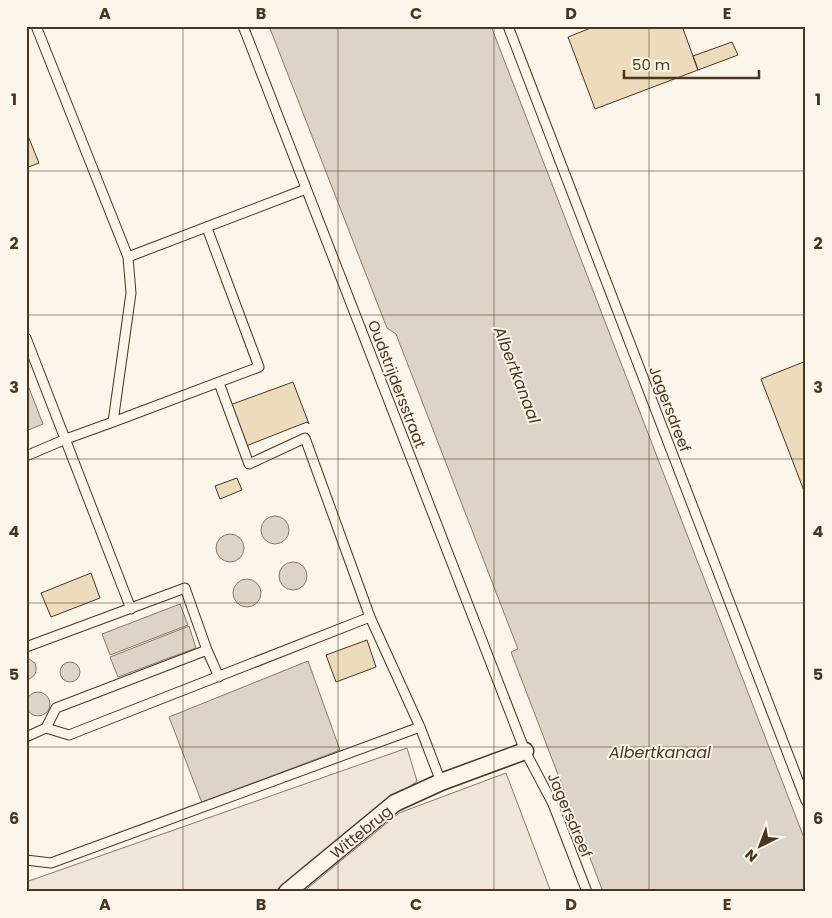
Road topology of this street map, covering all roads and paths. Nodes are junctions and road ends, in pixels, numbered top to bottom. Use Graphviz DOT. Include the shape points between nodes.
graph roads {
  1 [pos="36,26"];
  2 [pos="243,26"];
  3 [pos="508,26"];
  4 [pos="306,189"];
  5 [pos="207,228"];
  6 [pos="128,257"];
  7 [pos="26,338"];
  8 [pos="219,382"];
  9 [pos="113,422"];
  10 [pos="66,438"];
  11 [pos="26,456"];
  12 [pos="131,609"];
  13 [pos="370,617"];
  14 [pos="26,647"];
  15 [pos="207,650"];
  16 [pos="219,677"];
  17 [pos="420,727"];
  18 [pos="46,728"];
  19 [pos="26,737"];
  20 [pos="525,751"];
  21 [pos="441,782"];
  22 [pos="806,801"];
  23 [pos="26,860"];
  24 [pos="287,892"];
  25 [pos="587,892"];
  1 -- 6 [label="lane"];
  2 -- 4 [label="lane, Oudstrijdersstraat"];
  3 -- 22 [label="lane, Jagersdreef"];
  4 -- 5 [label="lane"];
  4 -- 20 [label="lane, Oudstrijdersstraat"];
  5 -- 6 [label="lane"];
  5 -- 8 [label="lane" via="260,367"];
  6 -- 9 [label="lane" via="131,293"];
  7 -- 10 [label="lane"];
  8 -- 9 [label="lane"];
  8 -- 13 [label="lane" via="249,464 305,438"];
  9 -- 10 [label="lane"];
  10 -- 11 [label="lane"];
  10 -- 12 [label="lane"];
  12 -- 14 [label="lane"];
  12 -- 15 [label="lane" via="185,588"];
  13 -- 16 [label="lane"];
  13 -- 17 [label="lane"];
  15 -- 16 [label="lane"];
  15 -- 18 [label="lane" via="56,708"];
  16 -- 18 [label="lane" via="69,735"];
  17 -- 21 [label="lane"];
  17 -- 23 [label="lane" via="50,863"];
  18 -- 19 [label="lane"];
  20 -- 21 [label="street, Wittebrug"];
  20 -- 25 [label="lane, Jagersdreef" via="553,804"];
  21 -- 24 [label="street, Wittebrug" via="395,803"];
}
